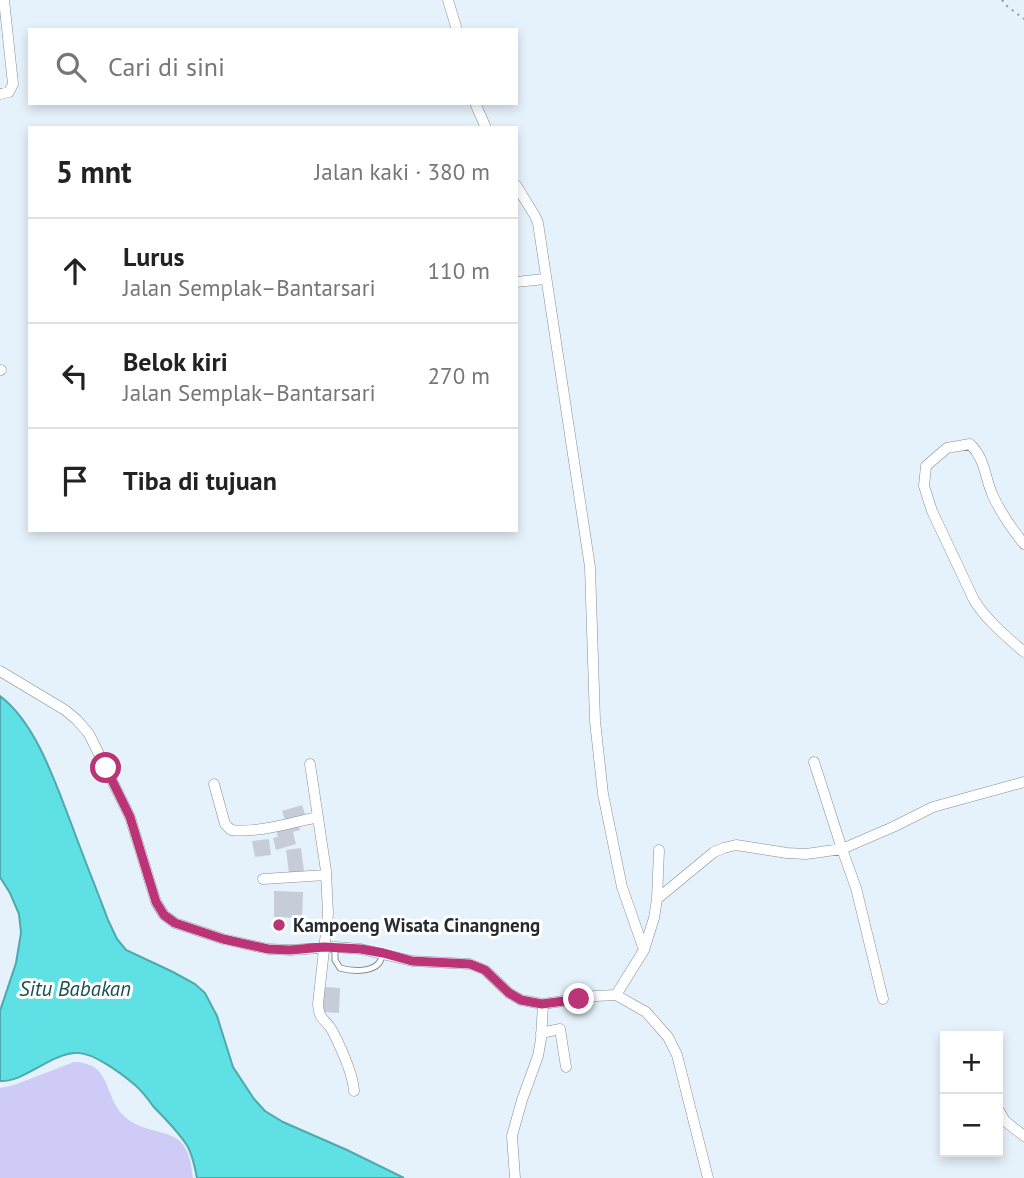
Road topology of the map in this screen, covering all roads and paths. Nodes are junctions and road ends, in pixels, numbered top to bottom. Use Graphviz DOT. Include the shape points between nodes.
graph roads {
  1 [pos="4,0"];
  2 [pos="448,0"];
  3 [pos="1002,0"];
  4 [pos="1024,19"];
  5 [pos="456,28"];
  6 [pos="0,94"];
  7 [pos="476,105"];
  8 [pos="485,126"];
  9 [pos="518,188"];
  10 [pos="545,279"];
  11 [pos="518,282"];
  12 [pos="1024,544"];
  13 [pos="1024,652"];
  14 [pos="0,671"];
  15 [pos="814,762"];
  16 [pos="310,764"];
  17 [pos="1024,782"];
  18 [pos="214,784"];
  19 [pos="318,817"];
  20 [pos="842,849"];
  21 [pos="659,850"];
  22 [pos="326,875"];
  23 [pos="263,879"];
  24 [pos="657,899"];
  25 [pos="329,947"];
  26 [pos="644,950"];
  27 [pos="383,953"];
  28 [pos="617,995"];
  29 [pos="883,999"];
  30 [pos="542,1004"];
  31 [pos="541,1033"];
  32 [pos="566,1067"];
  33 [pos="354,1091"];
  34 [pos="1003,1118"];
  35 [pos="1024,1136"];
  36 [pos="515,1178"];
  37 [pos="708,1178"];
  1 -- 6 [label="street" via="13,84 9,92"];
  2 -- 5 [label="street"];
  3 -- 4 [label="path"];
  7 -- 8 [label="street"];
  9 -- 10 [label="street" via="537,220"];
  10 -- 11 [label="street"];
  10 -- 26 [label="street" via="590,567 595,721 603,794 622,887"];
  12 -- 13 [label="street" via="992,495 980,454 970,444 947,448 926,467 924,486 932,511 974,600"];
  14 -- 25 [label="street" via="65,710 89,734 130,817 164,915 193,930 247,945 290,950"];
  15 -- 20 [label="street"];
  16 -- 19 [label="street"];
  17 -- 20 [label="street" via="933,807"];
  18 -- 19 [label="street" via="230,830"];
  19 -- 22 [label="street"];
  20 -- 24 [label="street" via="806,854 736,845 724,848"];
  20 -- 29 [label="street"];
  21 -- 24 [label="street"];
  22 -- 23 [label="street"];
  22 -- 25 [label="street"];
  24 -- 26 [label="street"];
  25 -- 27 [label="street"];
  25 -- 27 [label="lane" via="340,968 348,971 374,967"];
  25 -- 33 [label="street" via="318,1013 332,1029"];
  26 -- 28 [label="street"];
  27 -- 30 [label="street" via="412,961 470,964 485,970 521,1000"];
  28 -- 30 [label="street"];
  28 -- 37 [label="street" via="646,1012 677,1055"];
  30 -- 31 [label="street"];
  31 -- 32 [label="street" via="560,1029"];
  31 -- 36 [label="street" via="538,1056 514,1125"];
  34 -- 35 [label="street"];
}
